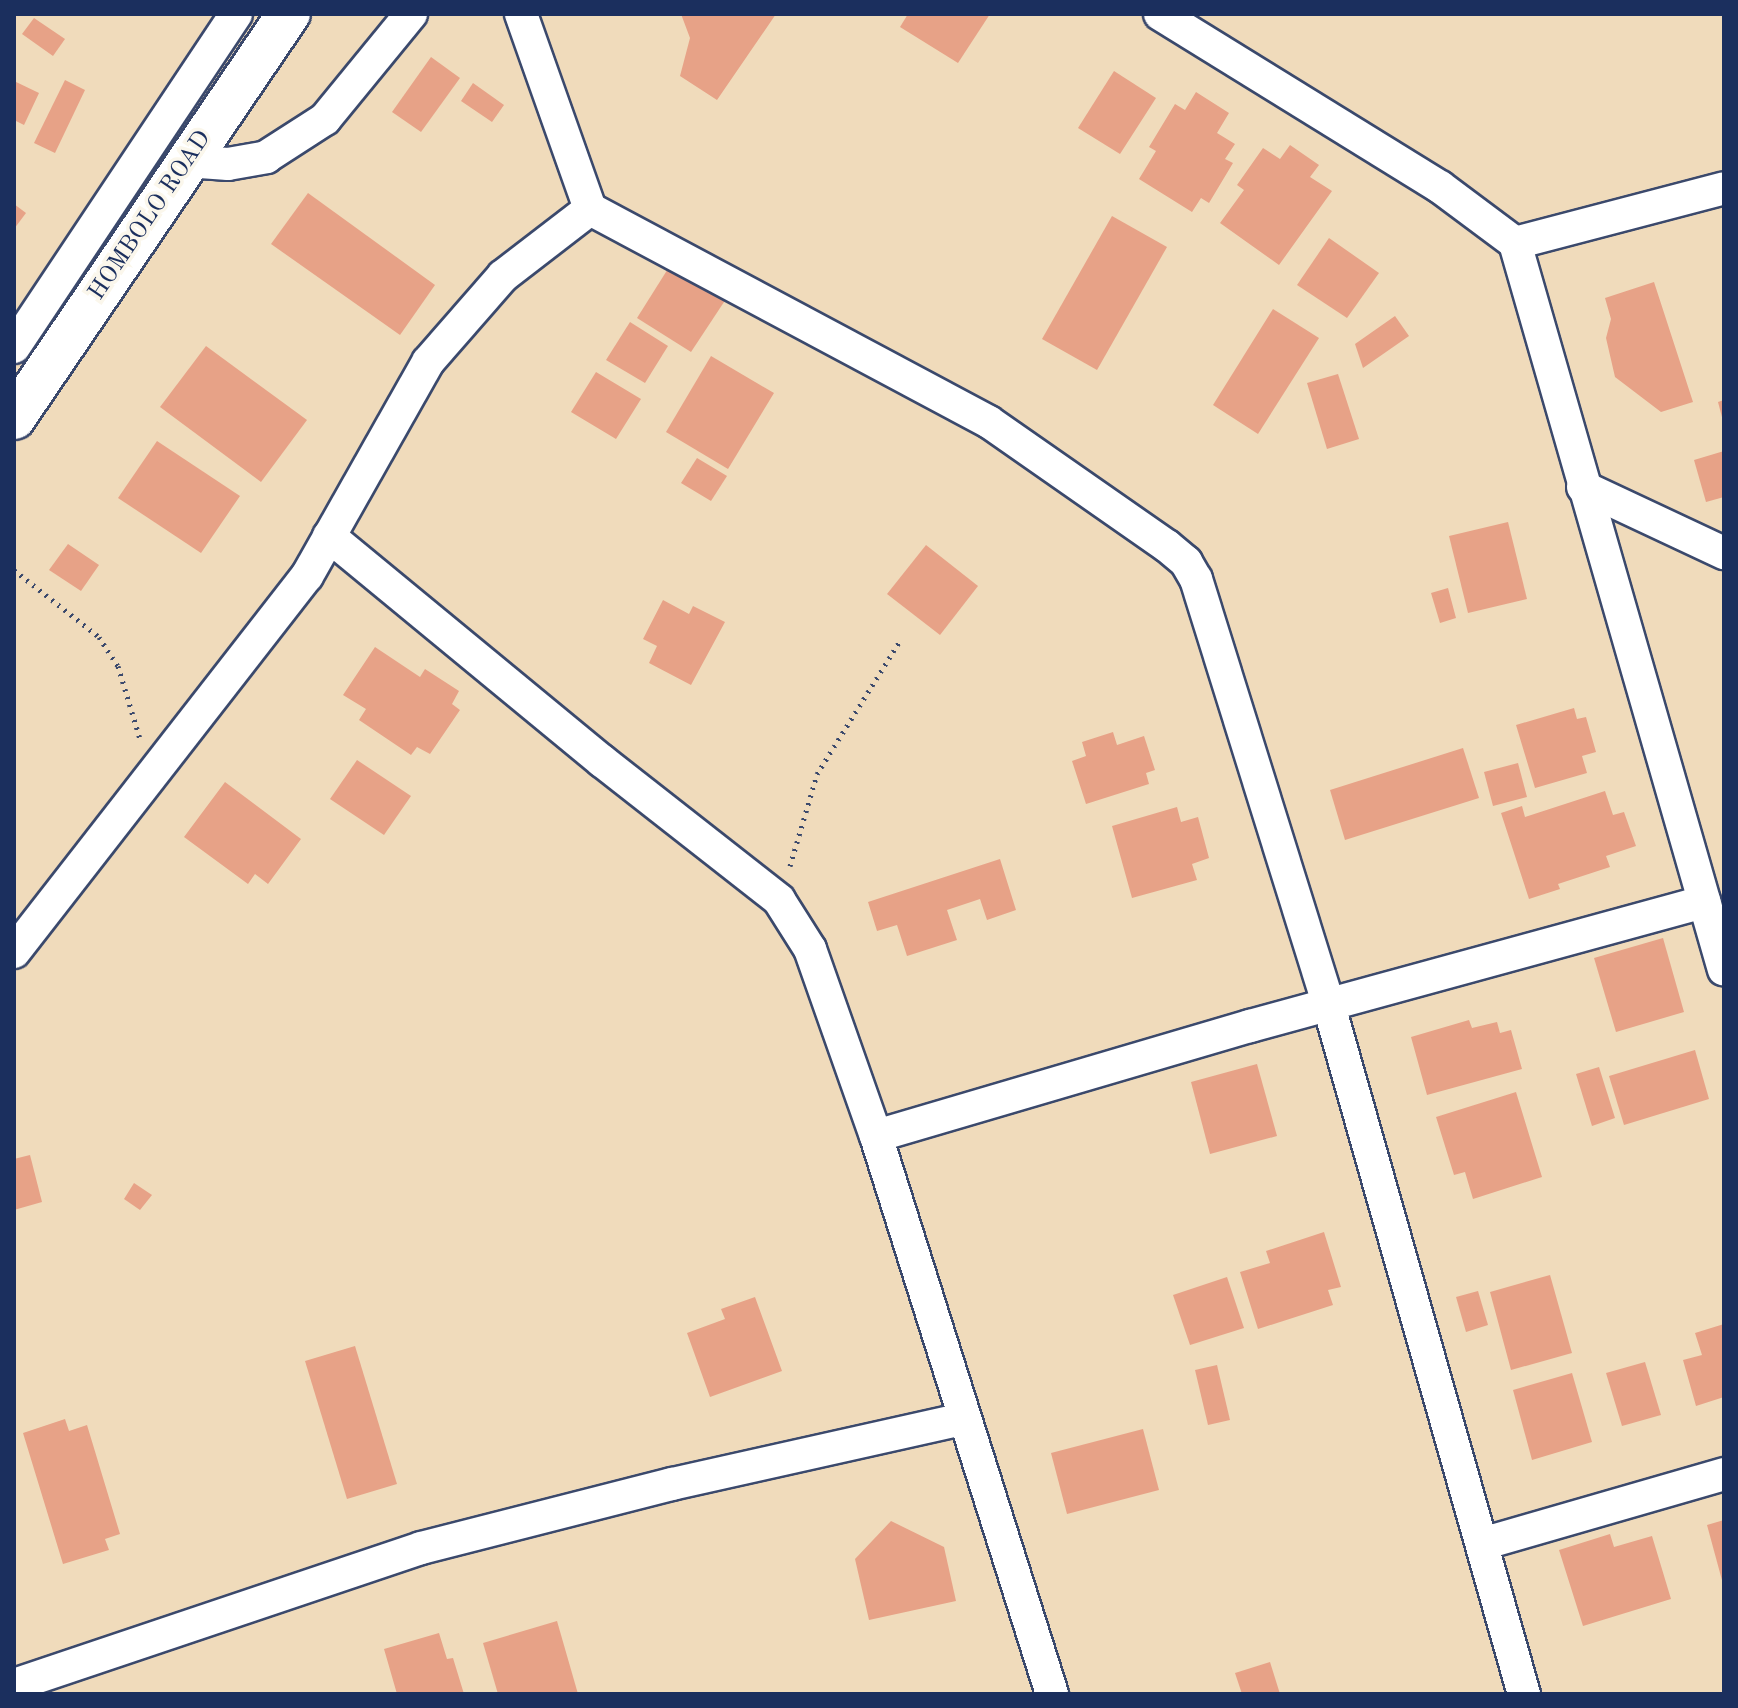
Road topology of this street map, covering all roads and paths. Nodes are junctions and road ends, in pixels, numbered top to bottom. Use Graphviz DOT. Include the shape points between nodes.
graph roads {
  1 [pos="236,14"];
  2 [pos="289,14"];
  3 [pos="411,14"];
  4 [pos="521,14"];
  5 [pos="1160,14"];
  6 [pos="186,161"];
  7 [pos="1724,188"];
  8 [pos="590,209"];
  9 [pos="1515,243"];
  10 [pos="14,347"];
  11 [pos="14,418"];
  12 [pos="1583,487"];
  13 [pos="329,536"];
  14 [pos="1724,553"];
  15 [pos="14,570"];
  16 [pos="901,639"];
  17 [pos="157,772"];
  18 [pos="779,900"];
  19 [pos="1704,902"];
  20 [pos="24,923"];
  21 [pos="14,952"];
  22 [pos="1724,970"];
  23 [pos="1329,1006"];
  24 [pos="876,1136"];
  25 [pos="963,1419"];
  26 [pos="1724,1474"];
  27 [pos="1482,1544"];
  28 [pos="19,1677"];
  29 [pos="1052,1694"];
  30 [pos="1524,1694"];
  1 -- 10 [label="street"];
  2 -- 6 [label="street, HOMBOLO ROAD"];
  3 -- 6 [label="street" via="325,119 266,157 228,164"];
  4 -- 8 [label="street"];
  5 -- 9 [label="street" via="1440,187"];
  6 -- 11 [label="street, HOMBOLO ROAD"];
  7 -- 9 [label="street"];
  8 -- 13 [label="street" via="503,276 428,362"];
  8 -- 23 [label="street" via="989,422 1186,562 1196,579"];
  9 -- 12 [label="street"];
  12 -- 14 [label="street"];
  12 -- 19 [label="street"];
  13 -- 17 [label="street" via="307,576"];
  13 -- 18 [label="street"];
  15 -- 17 [label="path" via="99,637 118,666 139,737"];
  16 -- 18 [label="path" via="817,774"];
  17 -- 20 [label="street"];
  18 -- 24 [label="street" via="810,949"];
  19 -- 22 [label="street"];
  19 -- 23 [label="street"];
  20 -- 21 [label="street"];
  23 -- 24 [label="street"];
  23 -- 27 [label="street"];
  24 -- 25 [label="street"];
  25 -- 28 [label="street" via="672,1484 421,1548"];
  25 -- 29 [label="street"];
  26 -- 27 [label="street"];
  27 -- 30 [label="street"];
}
